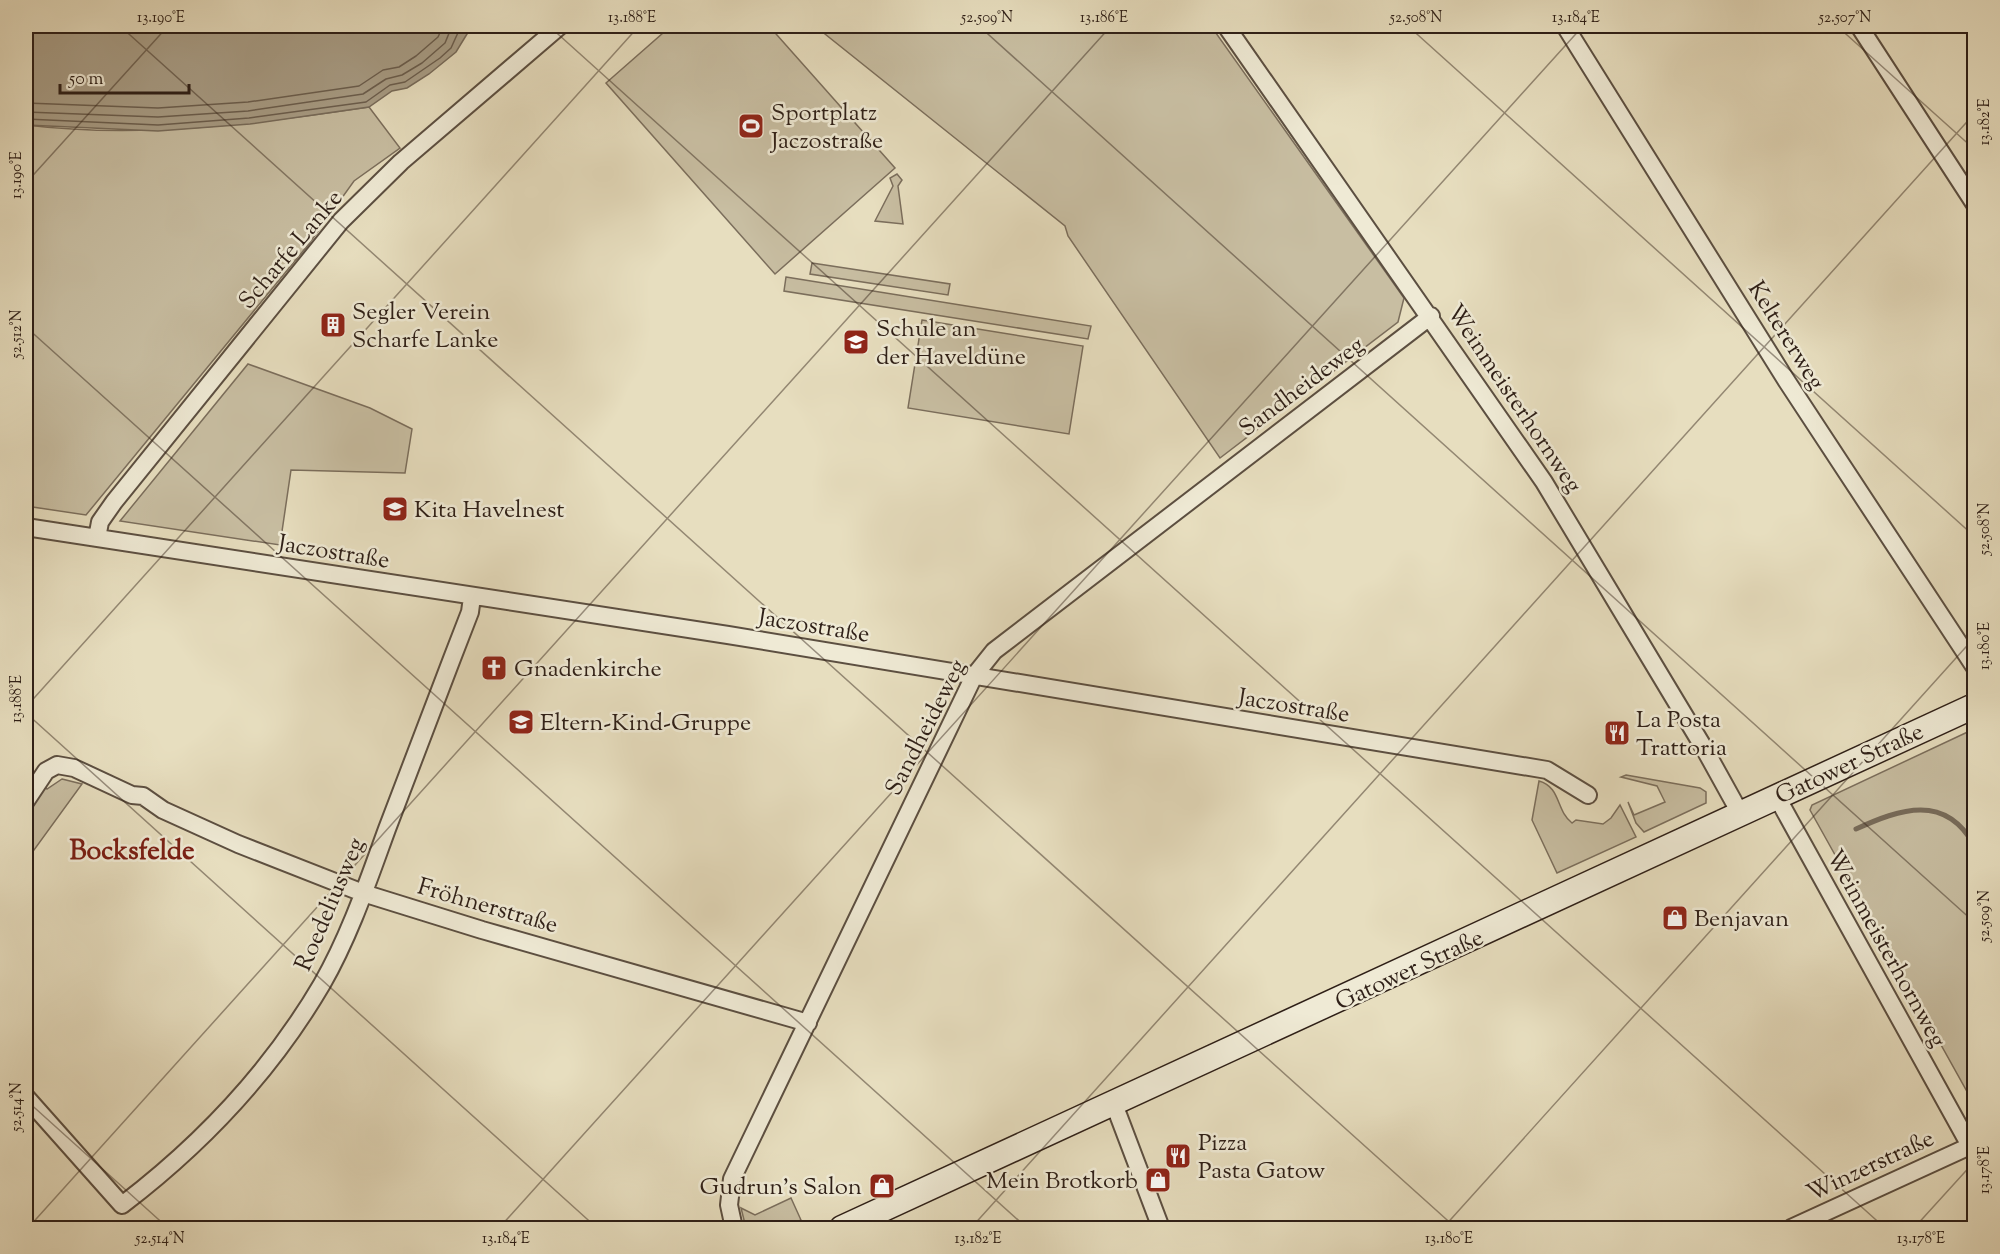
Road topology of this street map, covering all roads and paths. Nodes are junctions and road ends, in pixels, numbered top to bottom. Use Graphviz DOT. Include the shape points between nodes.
graph roads {
  1 [pos="560,26"];
  2 [pos="1226,26"];
  3 [pos="1567,26"];
  4 [pos="1859,26"];
  5 [pos="1974,203"];
  6 [pos="1431,316"];
  7 [pos="26,527"];
  8 [pos="98,538"];
  9 [pos="472,597"];
  10 [pos="1974,666"];
  11 [pos="974,676"];
  12 [pos="1974,706"];
  13 [pos="1588,795"];
  14 [pos="1777,797"];
  15 [pos="26,801"];
  16 [pos="1740,813"];
  17 [pos="363,893"];
  18 [pos="807,1023"];
  19 [pos="26,1097"];
  20 [pos="1114,1104"];
  21 [pos="1972,1149"];
  22 [pos="734,1228"];
  23 [pos="842,1228"];
  24 [pos="1161,1228"];
  25 [pos="1791,1228"];
  1 -- 8 [label="street, Scharfe Lanke" via="401,162 341,221 114,502 100,522"];
  2 -- 6 [label="street, Weinmeisterhornweg"];
  3 -- 10 [label="street, Keltererweg" via="1786,380"];
  4 -- 5 [label="street"];
  6 -- 11 [label="street, Sandheideweg" via="994,651"];
  6 -- 16 [label="street, Weinmeisterhornweg" via="1544,482"];
  7 -- 8 [label="street, Jaczostraße"];
  8 -- 9 [label="street, Jaczostraße"];
  9 -- 11 [label="street, Jaczostraße"];
  9 -- 17 [label="street, Roedeliusweg" via="470,612"];
  11 -- 13 [label="street, Jaczostraße" via="1546,770"];
  11 -- 18 [label="street, Sandheideweg"];
  12 -- 14 [label="main road, Gatower Straße"];
  14 -- 16 [label="main road, Gatower Straße"];
  14 -- 21 [label="street, Weinmeisterhornweg"];
  15 -- 17 [label="street, Fröhnerstraße" via="38,781 57,765 74,768 153,801 163,810 237,844"];
  16 -- 20 [label="main road, Gatower Straße"];
  17 -- 18 [label="street, Fröhnerstraße"];
  17 -- 19 [label="street, Roedeliusweg" via="338,955 276,1053 191,1148 122,1205"];
  18 -- 22 [label="street, Sandheideweg" via="732,1179 729,1205"];
  20 -- 23 [label="main road, Gatower Straße"];
  20 -- 24 [label="street"];
  21 -- 25 [label="street, Winzerstraße"];
}
